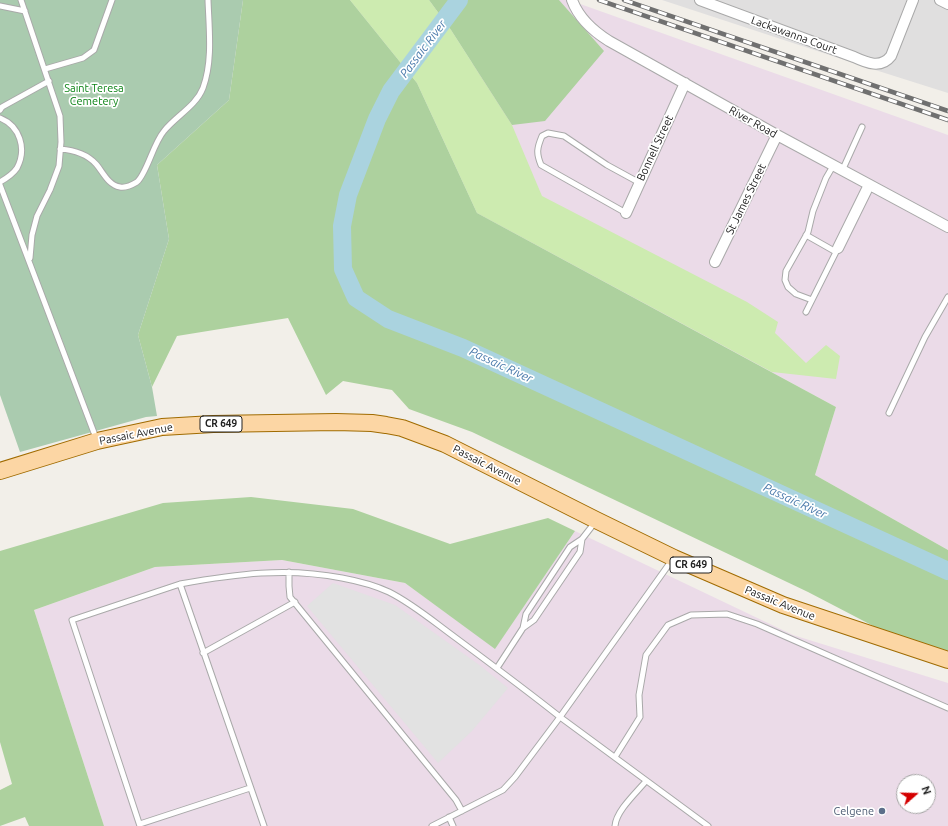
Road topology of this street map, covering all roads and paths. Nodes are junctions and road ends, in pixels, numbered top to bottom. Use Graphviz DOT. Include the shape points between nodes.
graph roads {
  1 [pos="21,0"];
  2 [pos="112,0"];
  3 [pos="208,0"];
  4 [pos="572,0"];
  5 [pos="700,0"];
  6 [pos="913,0"];
  7 [pos="940,0"];
  8 [pos="948,4"];
  9 [pos="0,6"];
  10 [pos="25,11"];
  11 [pos="45,69"];
  12 [pos="49,81"];
  13 [pos="685,84"];
  14 [pos="0,110"];
  15 [pos="0,118"];
  16 [pos="862,127"];
  17 [pos="777,135"];
  18 [pos="60,149"];
  19 [pos="838,168"];
  20 [pos="0,182"];
  21 [pos="640,183"];
  22 [pos="0,185"];
  23 [pos="869,185"];
  24 [pos="626,213"];
  25 [pos="948,228"];
  26 [pos="806,235"];
  27 [pos="837,250"];
  28 [pos="29,261"];
  29 [pos="714,262"];
  30 [pos="948,297"];
  31 [pos="812,300"];
  32 [pos="806,312"];
  33 [pos="889,413"];
  34 [pos="98,441"];
  35 [pos="0,471"];
  36 [pos="596,520"];
  37 [pos="582,539"];
  38 [pos="674,558"];
  39 [pos="289,572"];
  40 [pos="180,584"];
  41 [pos="294,602"];
  42 [pos="523,628"];
  43 [pos="203,653"];
  44 [pos="948,660"];
  45 [pos="497,668"];
  46 [pos="948,708"];
  47 [pos="560,717"];
  48 [pos="615,757"];
  49 [pos="646,781"];
  50 [pos="250,788"];
  51 [pos="462,811"];
  52 [pos="449,817"];
  53 [pos="140,825"];
  54 [pos="264,826"];
  55 [pos="432,826"];
  56 [pos="453,826"];
  57 [pos="615,826"];
  58 [pos="708,826"];
  1 -- 10 [label="lane"];
  2 -- 11 [label="lane" via="94,50 83,58"];
  3 -- 18 [label="lane" via="209,55 203,88 197,98 164,131 137,181 119,187 108,181 85,156 71,150"];
  4 -- 13 [label="street, River Road" via="579,14 598,34"];
  5 -- 6 [label="street, Lackawanna Court" via="869,64 885,63 889,59"];
  7 -- 8 [label="street"];
  9 -- 10 [label="lane"];
  10 -- 11 [label="lane"];
  11 -- 12 [label="lane"];
  12 -- 14 [label="lane"];
  12 -- 18 [label="lane" via="60,116"];
  13 -- 17 [label="street, River Road"];
  13 -- 21 [label="street, Bonnell Street"];
  15 -- 20 [label="lane" via="14,128 20,137 22,148 21,159 16,169"];
  16 -- 19 [label="lane"];
  17 -- 19 [label="street, River Road"];
  17 -- 29 [label="street, St James Street"];
  18 -- 28 [label="lane" via="59,166 37,216"];
  19 -- 23 [label="street, River Road"];
  19 -- 26 [label="lane" via="826,178"];
  21 -- 24 [label="street, Bonnell Street"];
  21 -- 24 [label="lane" via="564,136 548,133 542,136 537,155 541,165"];
  22 -- 28 [label="lane"];
  23 -- 25 [label="street, River Road"];
  23 -- 27 [label="street"];
  26 -- 27 [label="lane"];
  26 -- 31 [label="lane" via="786,271 785,280 796,294"];
  27 -- 31 [label="lane"];
  28 -- 34 [label="lane"];
  30 -- 33 [label="lane" via="925,337"];
  31 -- 32 [label="lane"];
  34 -- 35 [label="main road, Passaic Avenue / CR 649"];
  34 -- 36 [label="main road, Passaic Avenue / CR 649" via="180,425 336,422 386,425 402,428 445,444"];
  36 -- 37 [label="lane"];
  36 -- 38 [label="main road, Passaic Avenue / CR 649"];
  37 -- 42 [label="lane" via="580,552 534,620"];
  37 -- 42 [label="lane" via="570,546 526,614"];
  38 -- 44 [label="main road, Passaic Avenue / CR 649" via="783,605"];
  38 -- 47 [label="lane"];
  39 -- 40 [label="lane" via="249,574"];
  39 -- 41 [label="lane" via="290,597"];
  39 -- 45 [label="lane" via="319,573 358,581 388,591 410,604"];
  40 -- 43 [label="lane"];
  40 -- 53 [label="lane" via="72,620"];
  41 -- 43 [label="lane"];
  41 -- 51 [label="lane" via="456,800"];
  42 -- 45 [label="lane"];
  43 -- 50 [label="lane"];
  45 -- 47 [label="lane"];
  46 -- 48 [label="lane" via="757,624 727,614 691,615 668,625 646,655 639,695 640,717"];
  47 -- 48 [label="lane"];
  47 -- 51 [label="lane" via="503,790"];
  48 -- 49 [label="lane"];
  49 -- 57 [label="lane" via="620,812"];
  49 -- 58 [label="lane"];
  50 -- 53 [label="lane"];
  50 -- 54 [label="lane"];
  51 -- 52 [label="lane"];
  52 -- 55 [label="lane"];
  52 -- 56 [label="lane"];
}
